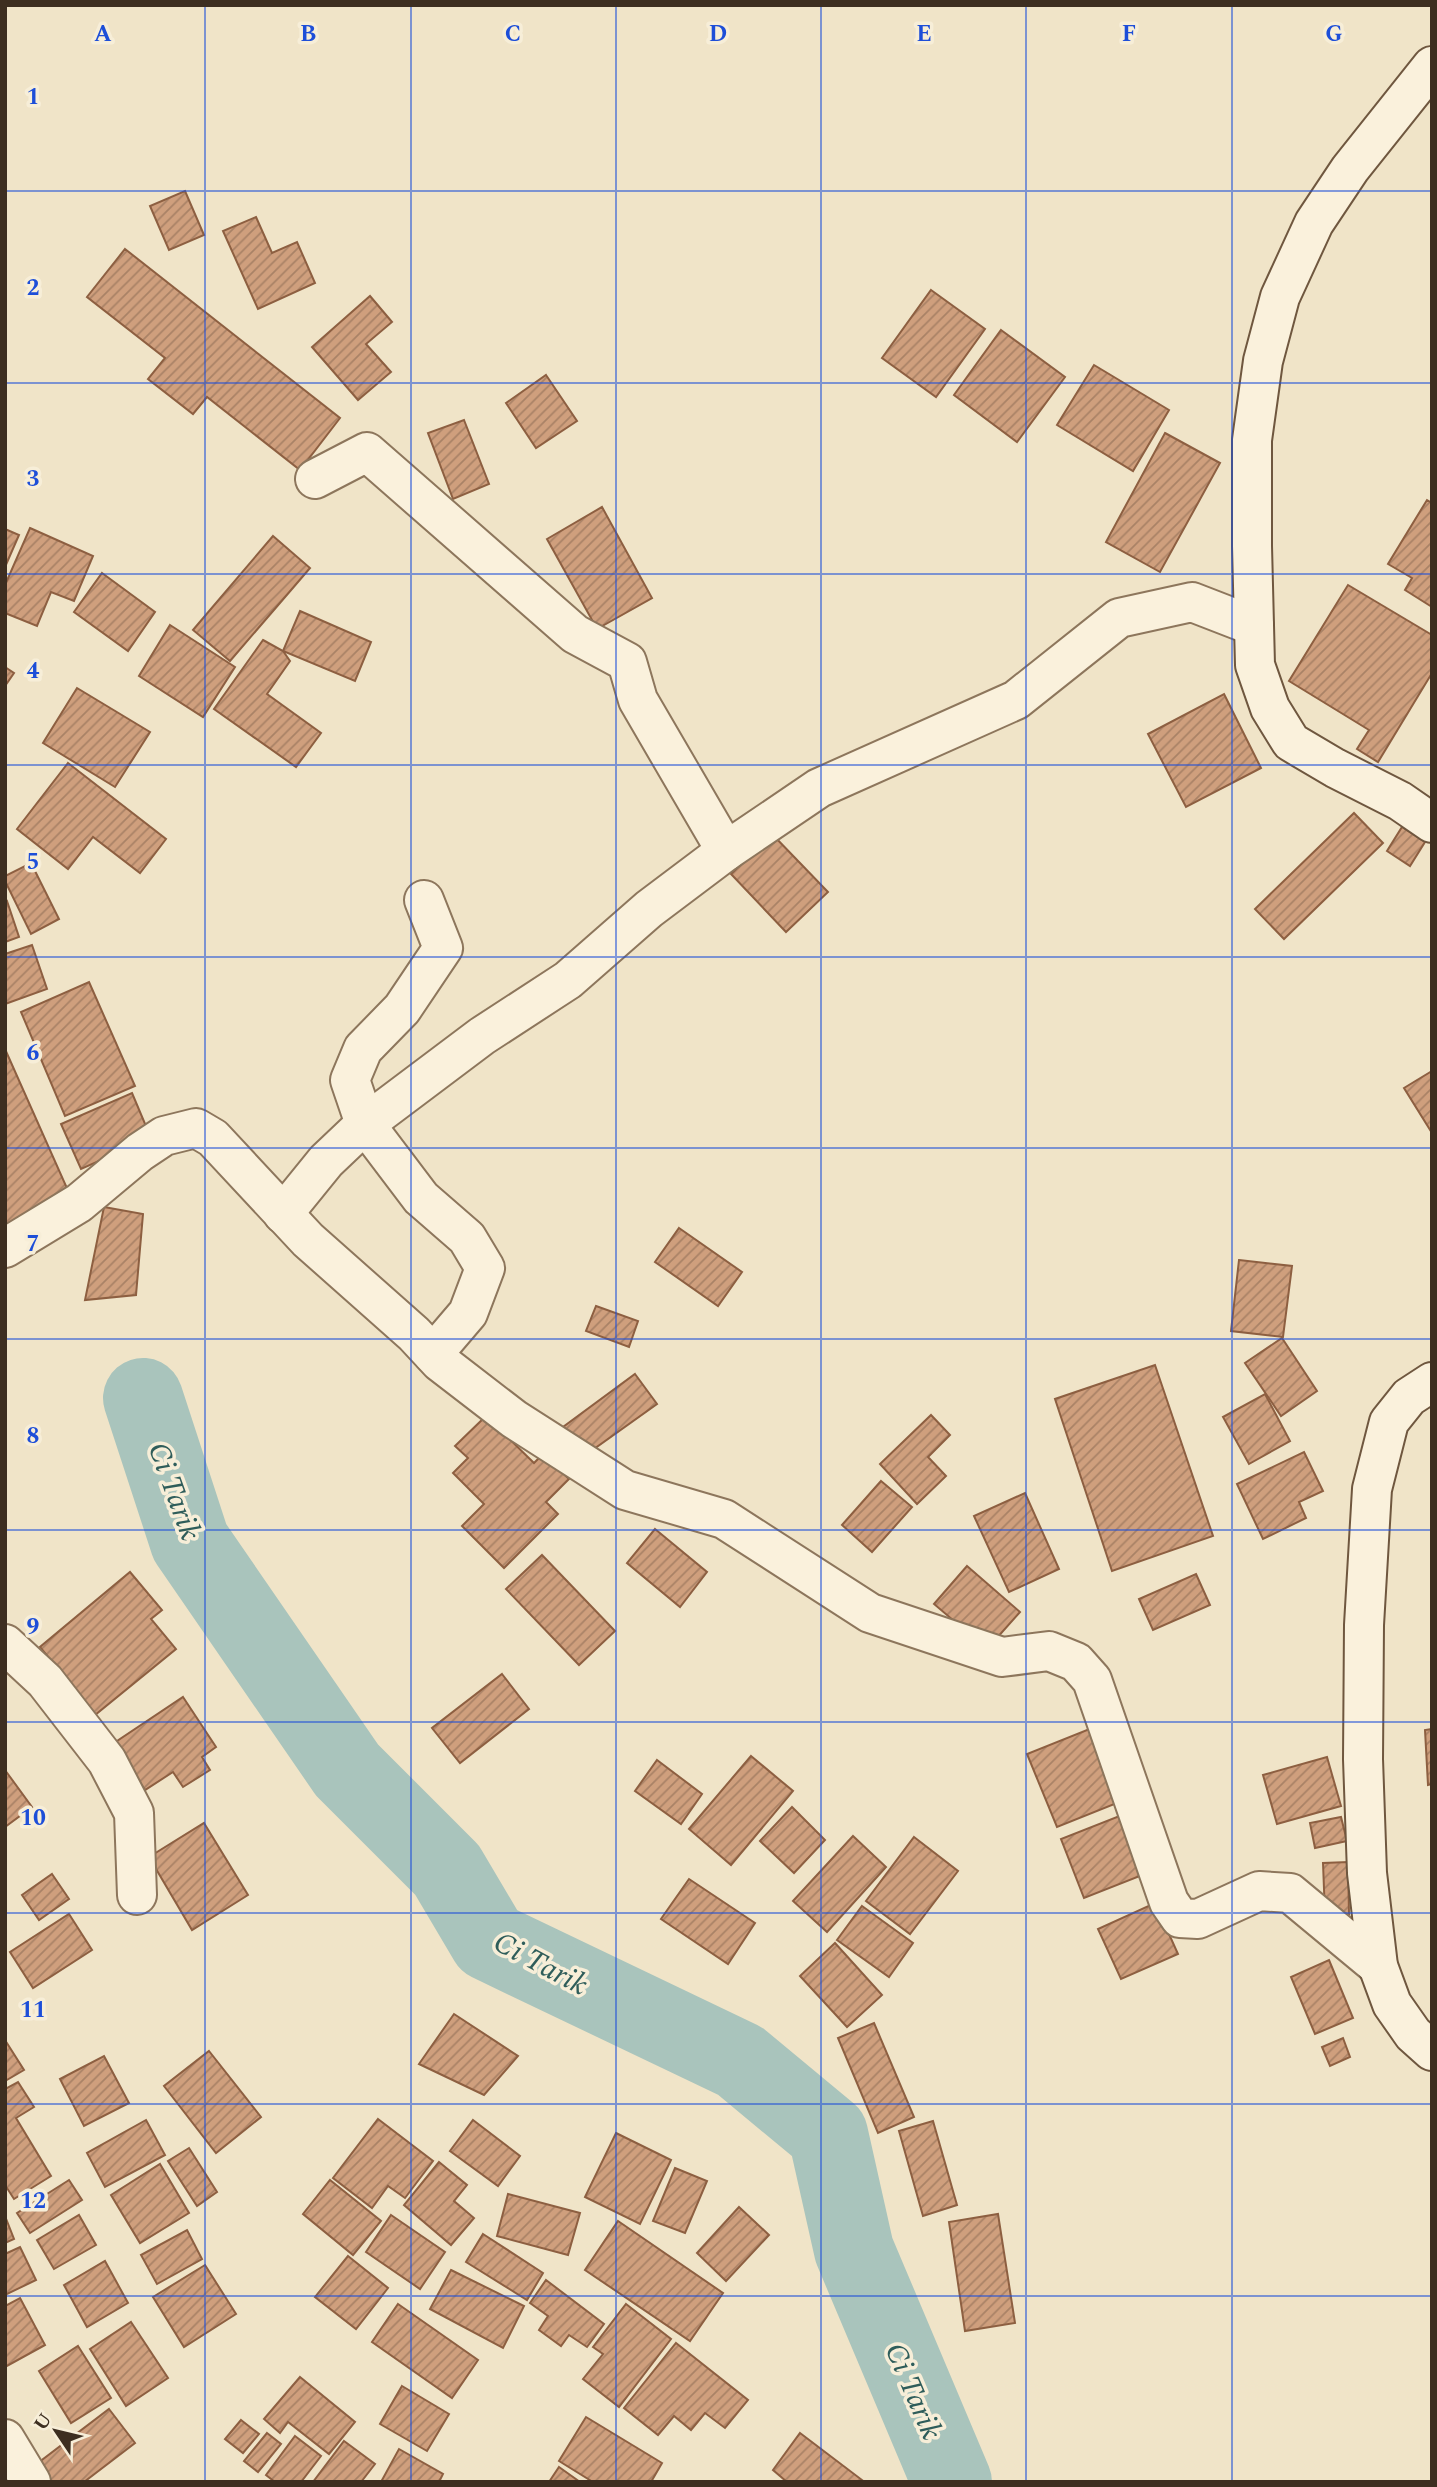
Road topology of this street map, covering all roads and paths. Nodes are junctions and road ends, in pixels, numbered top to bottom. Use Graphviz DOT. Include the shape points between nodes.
graph roads {
  1 [pos="1432,66"];
  2 [pos="315,479"];
  3 [pos="1254,626"];
  4 [pos="1432,823"];
  5 [pos="726,851"];
  6 [pos="424,900"];
  7 [pos="365,1124"];
  8 [pos="283,1214"];
  9 [pos="5,1248"];
  10 [pos="433,1354"];
  11 [pos="1432,1382"];
  12 [pos="5,1644"];
  13 [pos="137,1895"];
  14 [pos="1378,1966"];
  15 [pos="1432,2051"];
  16 [pos="5,2439"];
  17 [pos="31,2482"];
  1 -- 3 [label="street" via="1350,169 1314,223 1280,297 1263,360 1252,440"];
  2 -- 5 [label="street" via="367,452 575,634 627,662 638,700"];
  3 -- 4 [label="street" via="1255,665 1270,708 1291,742"];
  3 -- 5 [label="street" via="1192,602 1119,618 1016,700 819,788"];
  5 -- 7 [label="street" via="649,909 568,980 482,1035"];
  6 -- 7 [label="street" via="443,948 402,1009 363,1049 349,1080"];
  7 -- 8 [label="street" via="326,1161"];
  7 -- 10 [label="street" via="421,1198 467,1238 485,1268 468,1312"];
  8 -- 9 [label="street" via="213,1138 180,1132 140,1152 79,1203"];
  8 -- 10 [label="street"];
  10 -- 14 [label="street" via="480,1395 625,1490 724,1519 870,1613 1002,1657 1049,1651 1076,1662 1092,1680 1169,1902 1180,1918 1198,1919 1259,1891 1290,1893"];
  11 -- 14 [label="street" via="1409,1397 1389,1422 1372,1489 1363,1759 1367,1873"];
  12 -- 13 [label="street" via="45,1681 107,1761 134,1813"];
  14 -- 15 [label="street" via="1392,2004"];
  16 -- 17 [label="street"];
}
